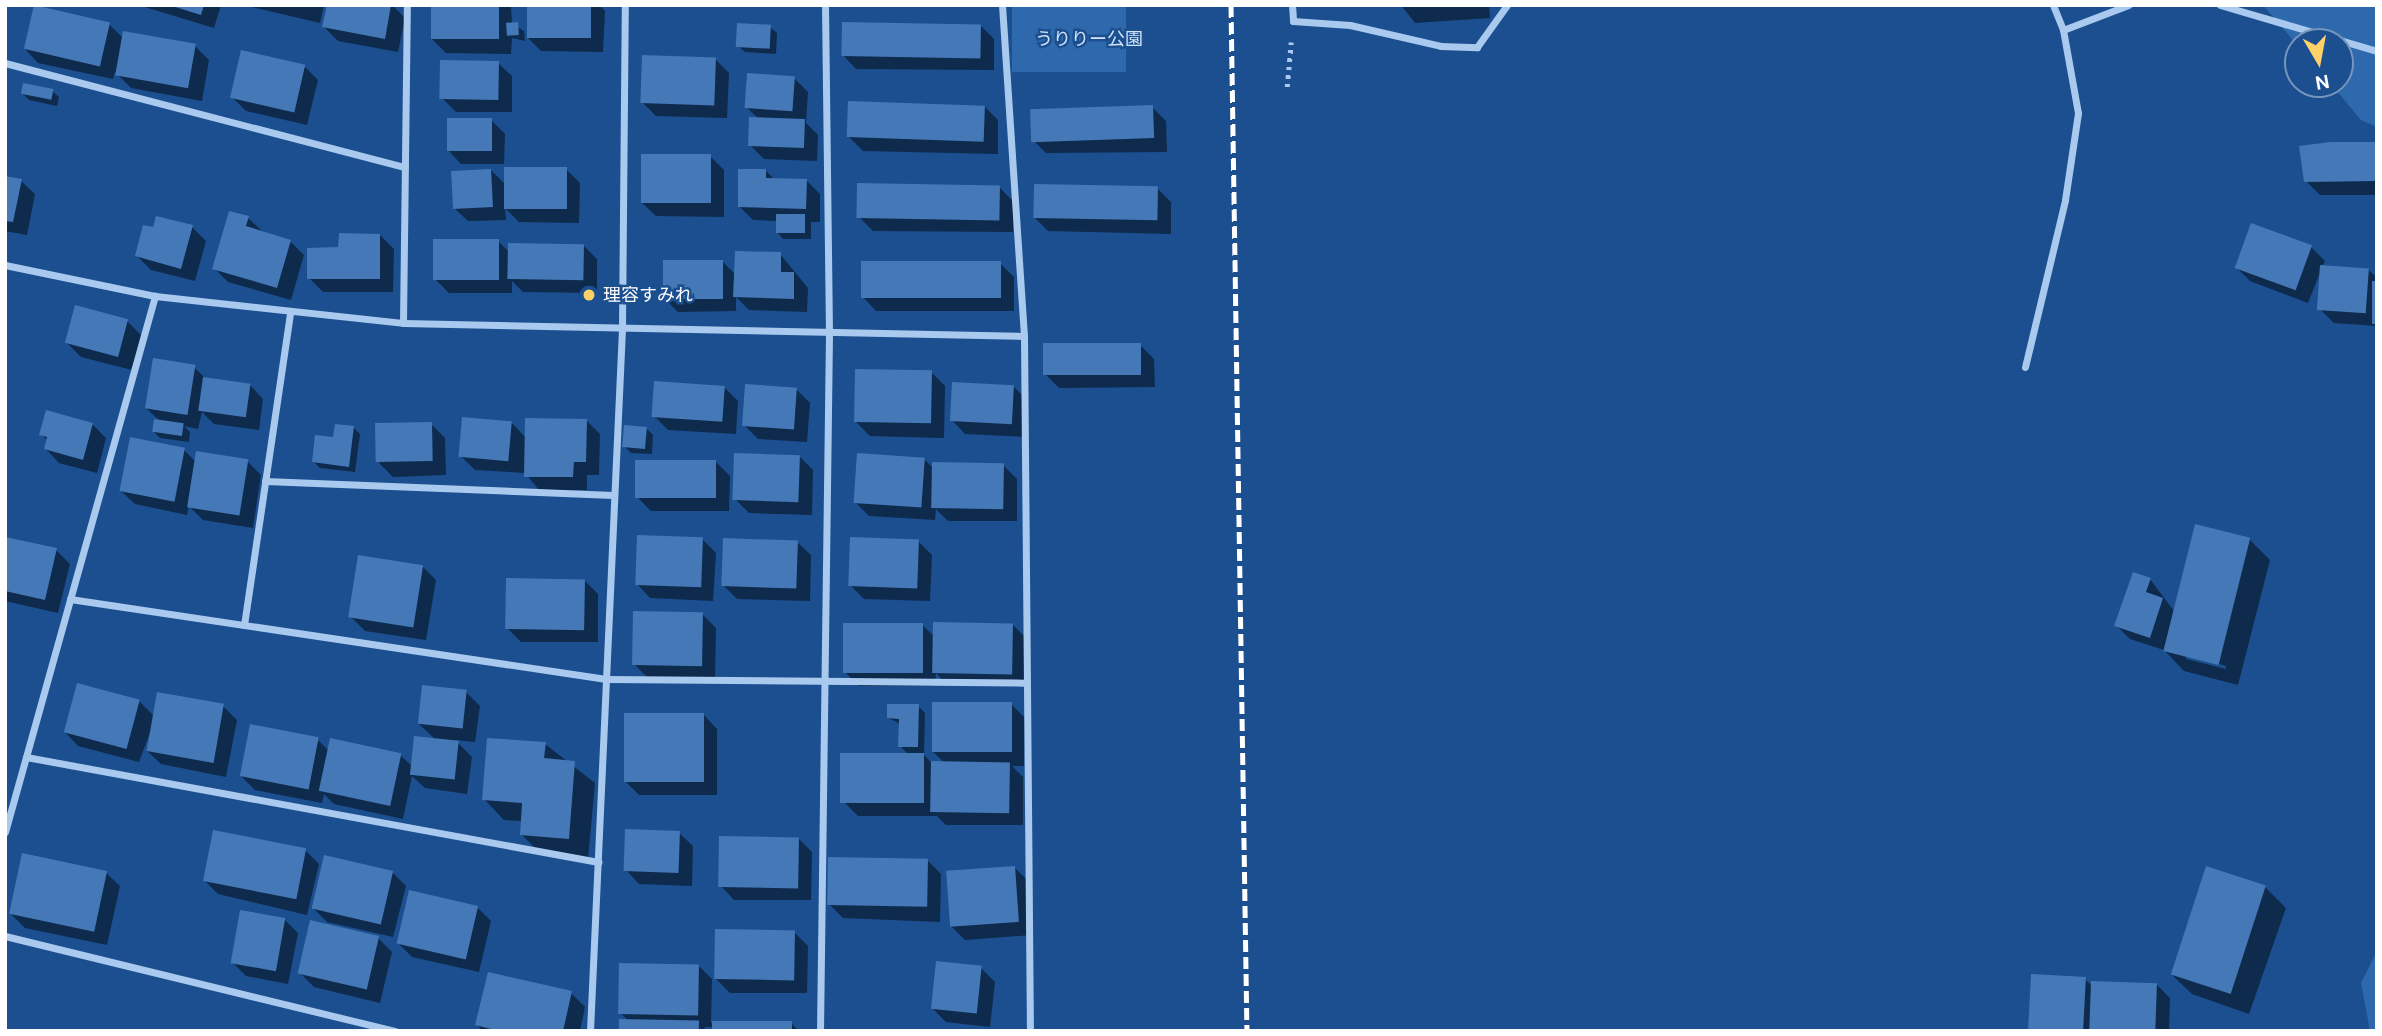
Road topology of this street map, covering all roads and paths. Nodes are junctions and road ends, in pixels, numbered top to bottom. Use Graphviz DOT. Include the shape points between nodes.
graph roads {
  1 [pos="407,5"];
  2 [pos="625,5"];
  3 [pos="825,5"];
  4 [pos="1002,5"];
  5 [pos="1292,5"];
  6 [pos="1507,5"];
  7 [pos="2053,5"];
  8 [pos="2128,5"];
  9 [pos="2220,5"];
  10 [pos="1293,20"];
  11 [pos="2063,30"];
  12 [pos="2377,51"];
  13 [pos="5,63"];
  14 [pos="1287,87"];
  15 [pos="405,167"];
  16 [pos="5,265"];
  17 [pos="156,296"];
  18 [pos="290,314"];
  19 [pos="403,323"];
  20 [pos="622,328"];
  21 [pos="829,332"];
  22 [pos="1024,336"];
  23 [pos="2025,367"];
  24 [pos="265,481"];
  25 [pos="613,495"];
  26 [pos="70,599"];
  27 [pos="244,625"];
  28 [pos="606,680"];
  29 [pos="824,683"];
  30 [pos="1024,683"];
  31 [pos="26,757"];
  32 [pos="5,832"];
  33 [pos="598,862"];
  34 [pos="5,936"];
  35 [pos="396,1031"];
  36 [pos="590,1031"];
  37 [pos="820,1031"];
  38 [pos="1031,1031"];
  1 -- 15 [label="street"];
  2 -- 20 [label="street"];
  3 -- 21 [label="street"];
  4 -- 22 [label="street"];
  5 -- 10 [label="street"];
  6 -- 10 [label="street" via="1477,47 1441,46 1350,25"];
  7 -- 11 [label="street"];
  8 -- 11 [label="street"];
  9 -- 12 [label="street"];
  10 -- 14 [label="path"];
  11 -- 23 [label="street" via="2078,113 2065,200"];
  13 -- 15 [label="street"];
  15 -- 19 [label="street"];
  16 -- 17 [label="street"];
  17 -- 18 [label="street"];
  17 -- 26 [label="street"];
  18 -- 19 [label="street"];
  18 -- 24 [label="street"];
  19 -- 20 [label="street"];
  20 -- 21 [label="street"];
  20 -- 25 [label="street"];
  21 -- 22 [label="street"];
  21 -- 29 [label="street"];
  22 -- 30 [label="street"];
  24 -- 25 [label="street"];
  24 -- 27 [label="street"];
  25 -- 28 [label="street"];
  26 -- 27 [label="street"];
  26 -- 31 [label="street"];
  27 -- 28 [label="street"];
  28 -- 29 [label="street"];
  28 -- 33 [label="street"];
  29 -- 30 [label="street"];
  29 -- 37 [label="street"];
  30 -- 38 [label="street"];
  31 -- 32 [label="street"];
  31 -- 33 [label="street"];
  33 -- 36 [label="street"];
  34 -- 35 [label="street"];
}
